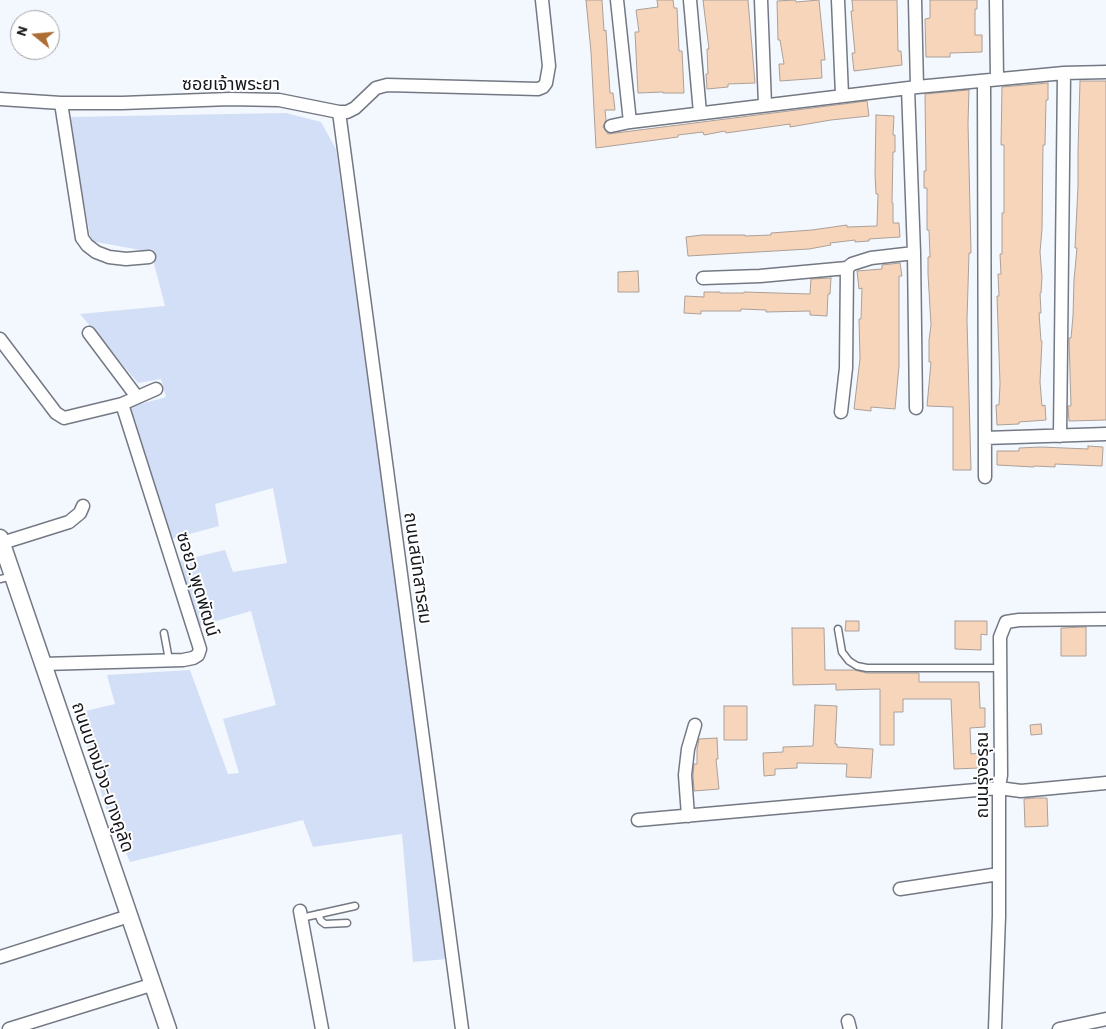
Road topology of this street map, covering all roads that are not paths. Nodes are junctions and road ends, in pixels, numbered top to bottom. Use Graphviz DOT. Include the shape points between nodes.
graph roads {
  1 [pos="542,0"];
  2 [pos="617,0"];
  3 [pos="690,0"];
  4 [pos="761,0"];
  5 [pos="838,0"];
  6 [pos="915,0"];
  7 [pos="996,0"];
  8 [pos="1106,72"];
  9 [pos="1064,73"];
  10 [pos="990,80"];
  11 [pos="913,87"];
  12 [pos="842,96"];
  13 [pos="0,99"];
  14 [pos="61,103"];
  15 [pos="765,105"];
  16 [pos="339,112"];
  17 [pos="700,113"];
  18 [pos="630,122"];
  19 [pos="611,126"];
  20 [pos="914,253"];
  21 [pos="149,257"];
  22 [pos="847,268"];
  23 [pos="703,278"];
  24 [pos="89,333"];
  25 [pos="0,339"];
  26 [pos="156,389"];
  27 [pos="137,397"];
  28 [pos="122,404"];
  29 [pos="916,408"];
  30 [pos="841,412"];
  31 [pos="1106,434"];
  32 [pos="1060,436"];
  33 [pos="985,438"];
  34 [pos="985,477"];
  35 [pos="83,506"];
  36 [pos="1,541"];
  37 [pos="6,577"];
  38 [pos="1106,619"];
  39 [pos="838,630"];
  40 [pos="164,633"];
  41 [pos="169,660"];
  42 [pos="43,664"];
  43 [pos="1000,668"];
  44 [pos="696,724"];
  45 [pos="1106,782"];
  46 [pos="999,788"];
  47 [pos="688,816"];
  48 [pos="638,820"];
  49 [pos="999,874"];
  50 [pos="900,888"];
  51 [pos="355,906"];
  52 [pos="300,914"];
  53 [pos="318,914"];
  54 [pos="129,916"];
  55 [pos="347,923"];
  56 [pos="0,957"];
  57 [pos="154,984"];
  58 [pos="1106,1019"];
  59 [pos="9,1029"];
  60 [pos="168,1029"];
  61 [pos="322,1029"];
  62 [pos="462,1029"];
  63 [pos="995,1029"];
  64 [pos="1059,1029"];
  1 -- 16 [label="street" via="549,66 543,87 387,85 376,88 355,108"];
  2 -- 18 [label="street"];
  3 -- 17 [label="street"];
  4 -- 15 [label="street"];
  5 -- 12 [label="street"];
  6 -- 11 [label="street"];
  7 -- 10 [label="street"];
  8 -- 9 [label="street"];
  9 -- 10 [label="street"];
  9 -- 32 [label="street"];
  10 -- 11 [label="street"];
  10 -- 33 [label="street"];
  11 -- 12 [label="street"];
  11 -- 20 [label="street"];
  12 -- 15 [label="street"];
  13 -- 14 [label="street, ซอยเจ้าพระยา"];
  14 -- 16 [label="street, ซอยเจ้าพระยา" via="279,100"];
  14 -- 21 [label="street" via="82,238 96,252 109,257"];
  15 -- 17 [label="street"];
  16 -- 62 [label="street, ถนนสนิทสารสม"];
  17 -- 18 [label="street"];
  18 -- 19 [label="street"];
  20 -- 22 [label="street" via="871,258"];
  20 -- 29 [label="street"];
  22 -- 23 [label="street"];
  22 -- 30 [label="street" via="846,368"];
  24 -- 27 [label="street"];
  25 -- 28 [label="street" via="56,414 64,418"];
  26 -- 27 [label="street"];
  27 -- 28 [label="street"];
  28 -- 41 [label="street, ซอยว.พุดพัฒน์" via="200,649 193,658"];
  31 -- 32 [label="street"];
  32 -- 33 [label="street"];
  33 -- 34 [label="street"];
  35 -- 36 [label="street" via="69,522"];
  36 -- 37 [label="street, ถนนบางม่วง-บางคูลัด"];
  37 -- 42 [label="street, ถนนบางม่วง-บางคูลัด"];
  38 -- 43 [label="street, ถนนรุ่งอรุณ" via="1006,622 1000,637"];
  39 -- 43 [label="lane" via="842,652 857,666"];
  40 -- 41 [label="lane"];
  41 -- 42 [label="street, ซอยว.พุดพัฒน์"];
  42 -- 54 [label="street, ถนนบางม่วง-บางคูลัด"];
  43 -- 46 [label="street, ถนนรุ่งอรุณ"];
  44 -- 47 [label="street" via="688,749 685,775"];
  45 -- 46 [label="street" via="1021,791"];
  46 -- 47 [label="street"];
  46 -- 49 [label="street, ถนนรุ่งอรุณ"];
  47 -- 48 [label="street"];
  49 -- 50 [label="street"];
  49 -- 63 [label="street, ถนนรุ่งอรุณ"];
  51 -- 53 [label="lane"];
  52 -- 53 [label="lane"];
  52 -- 61 [label="street"];
  53 -- 55 [label="lane" via="325,924"];
  54 -- 56 [label="street"];
  54 -- 57 [label="street, ถนนบางม่วง-บางคูลัด"];
  57 -- 59 [label="street"];
  57 -- 60 [label="street, ถนนบางม่วง-บางคูลัด"];
  58 -- 64 [label="street"];
}
